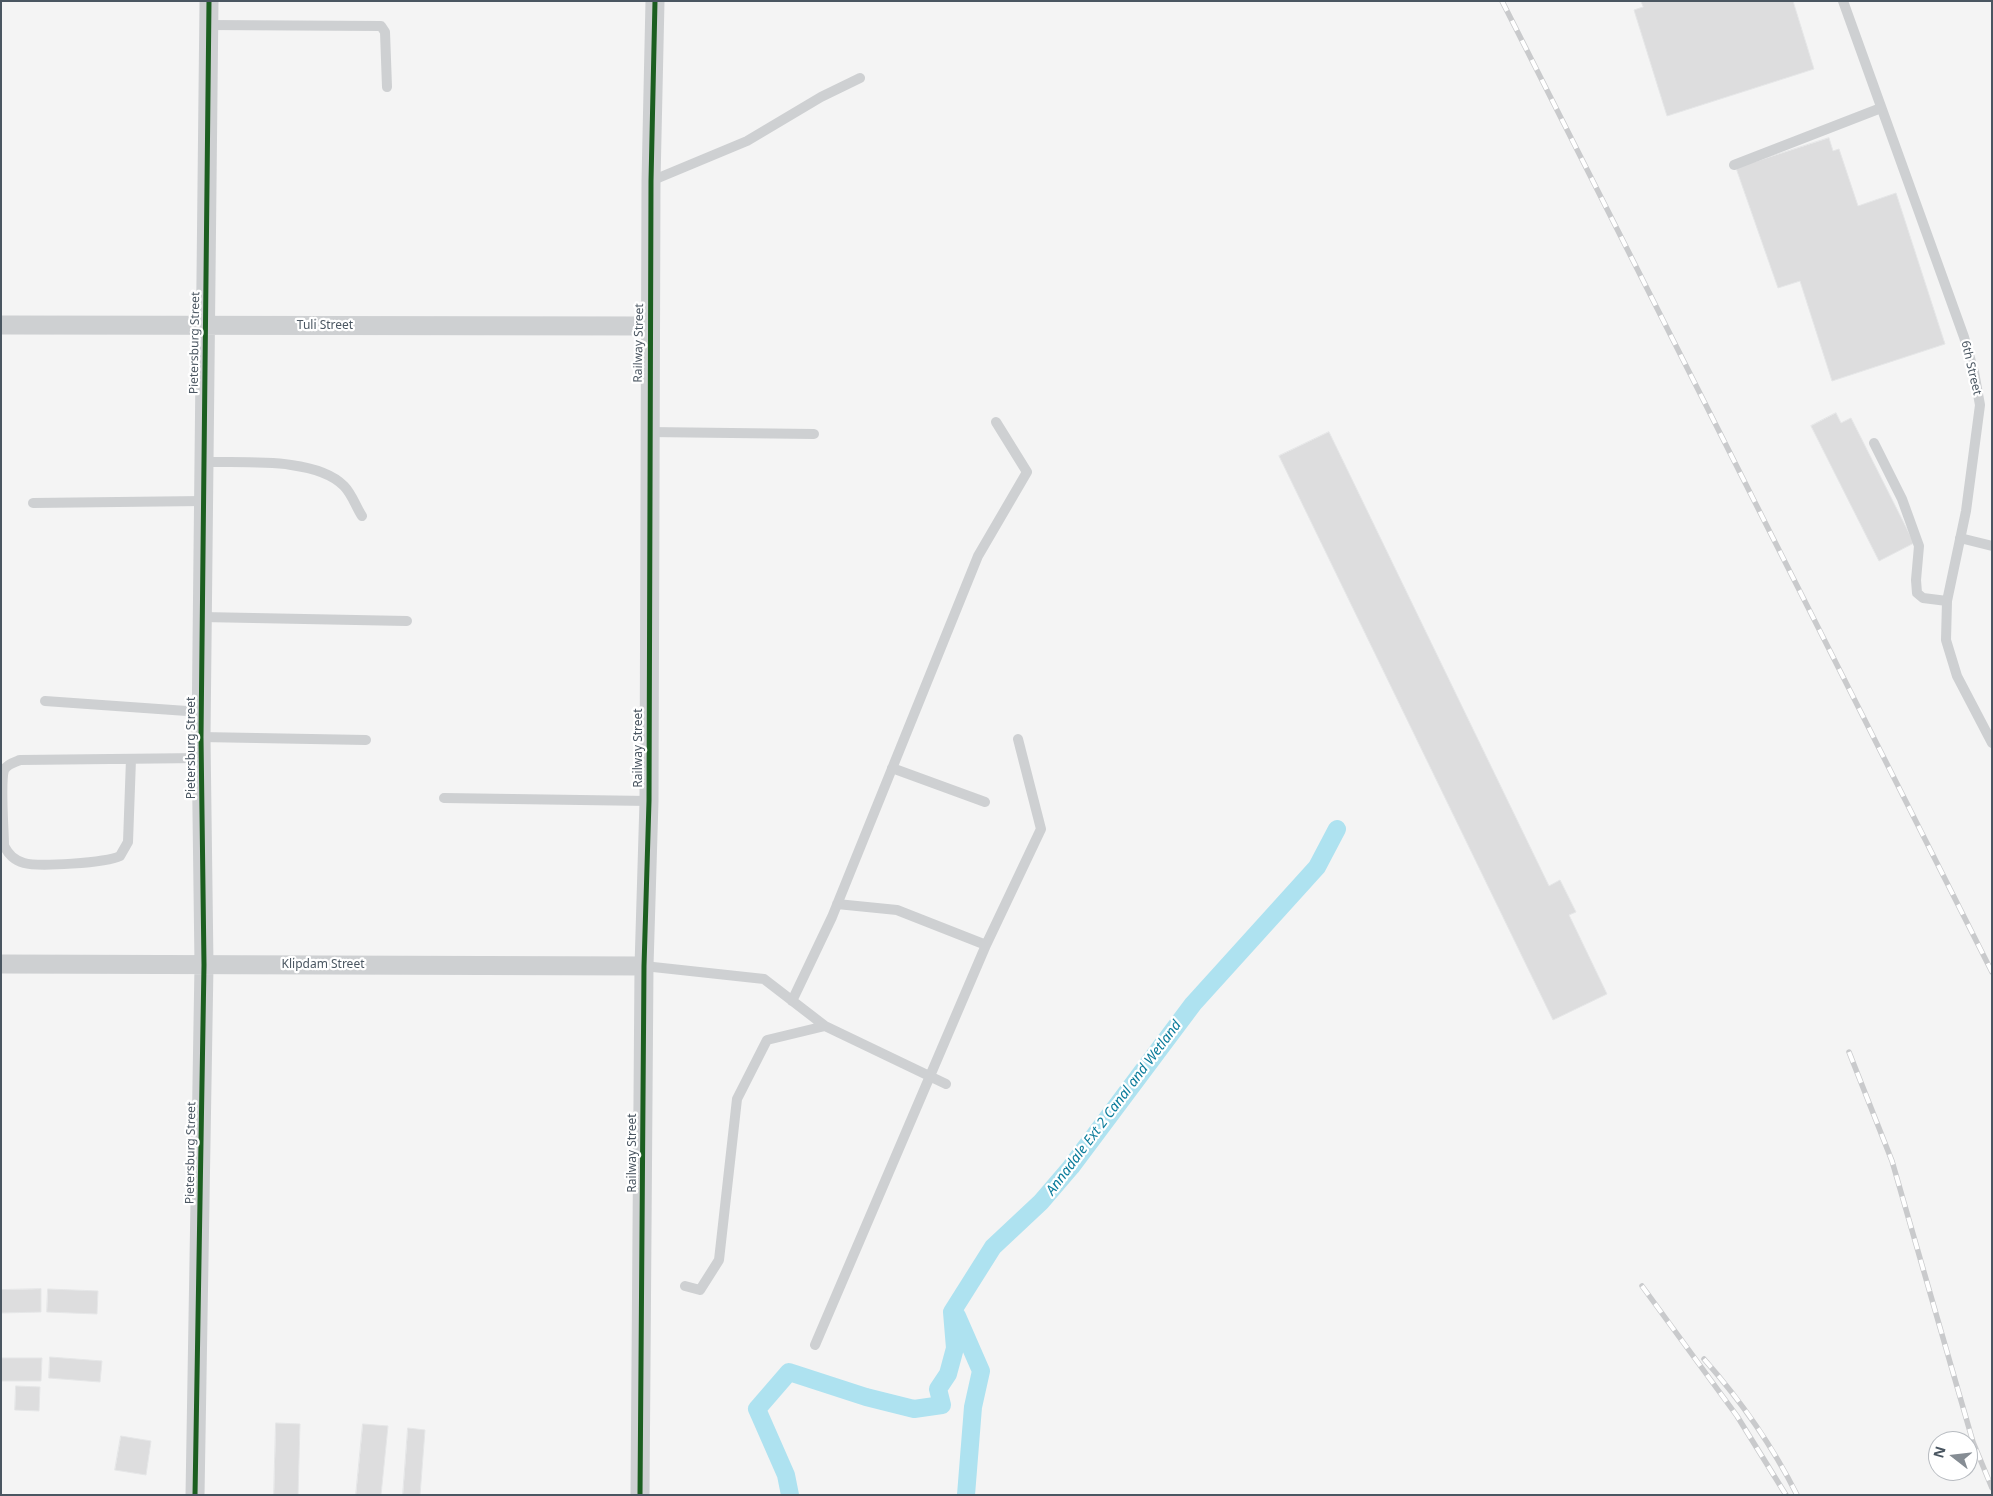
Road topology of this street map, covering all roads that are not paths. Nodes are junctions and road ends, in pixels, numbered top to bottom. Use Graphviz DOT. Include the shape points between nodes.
graph roads {
  1 [pos="209,1"];
  2 [pos="656,1"];
  3 [pos="1843,1"];
  4 [pos="208,25"];
  5 [pos="860,78"];
  6 [pos="388,87"];
  7 [pos="1881,108"];
  8 [pos="1734,165"];
  9 [pos="651,181"];
  10 [pos="1,325"];
  11 [pos="205,325"];
  12 [pos="650,326"];
  13 [pos="996,422"];
  14 [pos="648,432"];
  15 [pos="814,434"];
  16 [pos="1874,443"];
  17 [pos="204,462"];
  18 [pos="203,501"];
  19 [pos="33,502"];
  20 [pos="362,516"];
  21 [pos="1960,538"];
  22 [pos="1992,546"];
  23 [pos="1947,601"];
  24 [pos="202,618"];
  25 [pos="407,621"];
  26 [pos="45,701"];
  27 [pos="201,712"];
  28 [pos="201,737"];
  29 [pos="1018,739"];
  30 [pos="366,740"];
  31 [pos="1992,743"];
  32 [pos="201,758"];
  33 [pos="132,759"];
  34 [pos="892,768"];
  35 [pos="444,798"];
  36 [pos="649,801"];
  37 [pos="985,802"];
  38 [pos="837,904"];
  39 [pos="986,945"];
  40 [pos="1,964"];
  41 [pos="204,965"];
  42 [pos="644,966"];
  43 [pos="792,1000"];
  44 [pos="825,1026"];
  45 [pos="931,1077"];
  46 [pos="946,1084"];
  47 [pos="685,1286"];
  48 [pos="815,1345"];
  49 [pos="195,1495"];
  50 [pos="640,1495"];
  1 -- 4 [label="street, Pietersburg Street"];
  2 -- 9 [label="street, Railway Street"];
  3 -- 7 [label="lane, 6th Street"];
  4 -- 6 [label="lane" via="381,26 386,32"];
  4 -- 11 [label="street, Pietersburg Street"];
  5 -- 9 [label="lane" via="747,141"];
  7 -- 8 [label="lane"];
  7 -- 21 [label="lane, 6th Street" via="1974,372 1980,406"];
  9 -- 12 [label="street, Railway Street"];
  10 -- 11 [label="street, Tuli Street"];
  11 -- 12 [label="street, Tuli Street"];
  11 -- 17 [label="street, Pietersburg Street"];
  12 -- 14 [label="street, Railway Street"];
  13 -- 34 [label="lane" via="1027,472 978,556"];
  14 -- 15 [label="lane"];
  14 -- 36 [label="street, Railway Street"];
  16 -- 23 [label="lane" via="1902,499 1919,546 1917,593 1923,598"];
  17 -- 18 [label="street, Pietersburg Street"];
  17 -- 20 [label="lane" via="303,466 322,471 346,488"];
  18 -- 19 [label="lane"];
  18 -- 24 [label="street, Pietersburg Street"];
  21 -- 22 [label="lane"];
  21 -- 23 [label="lane, 6th Street"];
  23 -- 31 [label="lane, 6th Street" via="1946,640 1957,676"];
  24 -- 25 [label="lane"];
  24 -- 27 [label="street, Pietersburg Street"];
  26 -- 27 [label="lane"];
  27 -- 28 [label="street, Pietersburg Street"];
  28 -- 30 [label="lane"];
  28 -- 32 [label="street, Pietersburg Street"];
  29 -- 39 [label="lane" via="1041,829"];
  32 -- 33 [label="lane"];
  32 -- 41 [label="street, Pietersburg Street"];
  33 -- 33 [label="lane" via="20,760 10,764 4,770 2,788 4,846 9,854 26,864 100,862 120,856 128,842"];
  34 -- 37 [label="lane"];
  34 -- 38 [label="lane"];
  35 -- 36 [label="lane"];
  36 -- 42 [label="street, Railway Street"];
  38 -- 39 [label="lane" via="897,910"];
  38 -- 43 [label="lane"];
  39 -- 45 [label="lane"];
  40 -- 41 [label="street, Klipdam Street"];
  41 -- 42 [label="street, Klipdam Street"];
  41 -- 49 [label="street, Pietersburg Street"];
  42 -- 43 [label="lane" via="764,979"];
  42 -- 50 [label="street, Railway Street"];
  43 -- 44 [label="lane"];
  44 -- 45 [label="lane"];
  44 -- 47 [label="lane" via="767,1040 737,1099 718,1260 700,1290"];
  45 -- 46 [label="lane"];
  45 -- 48 [label="lane"];
}
